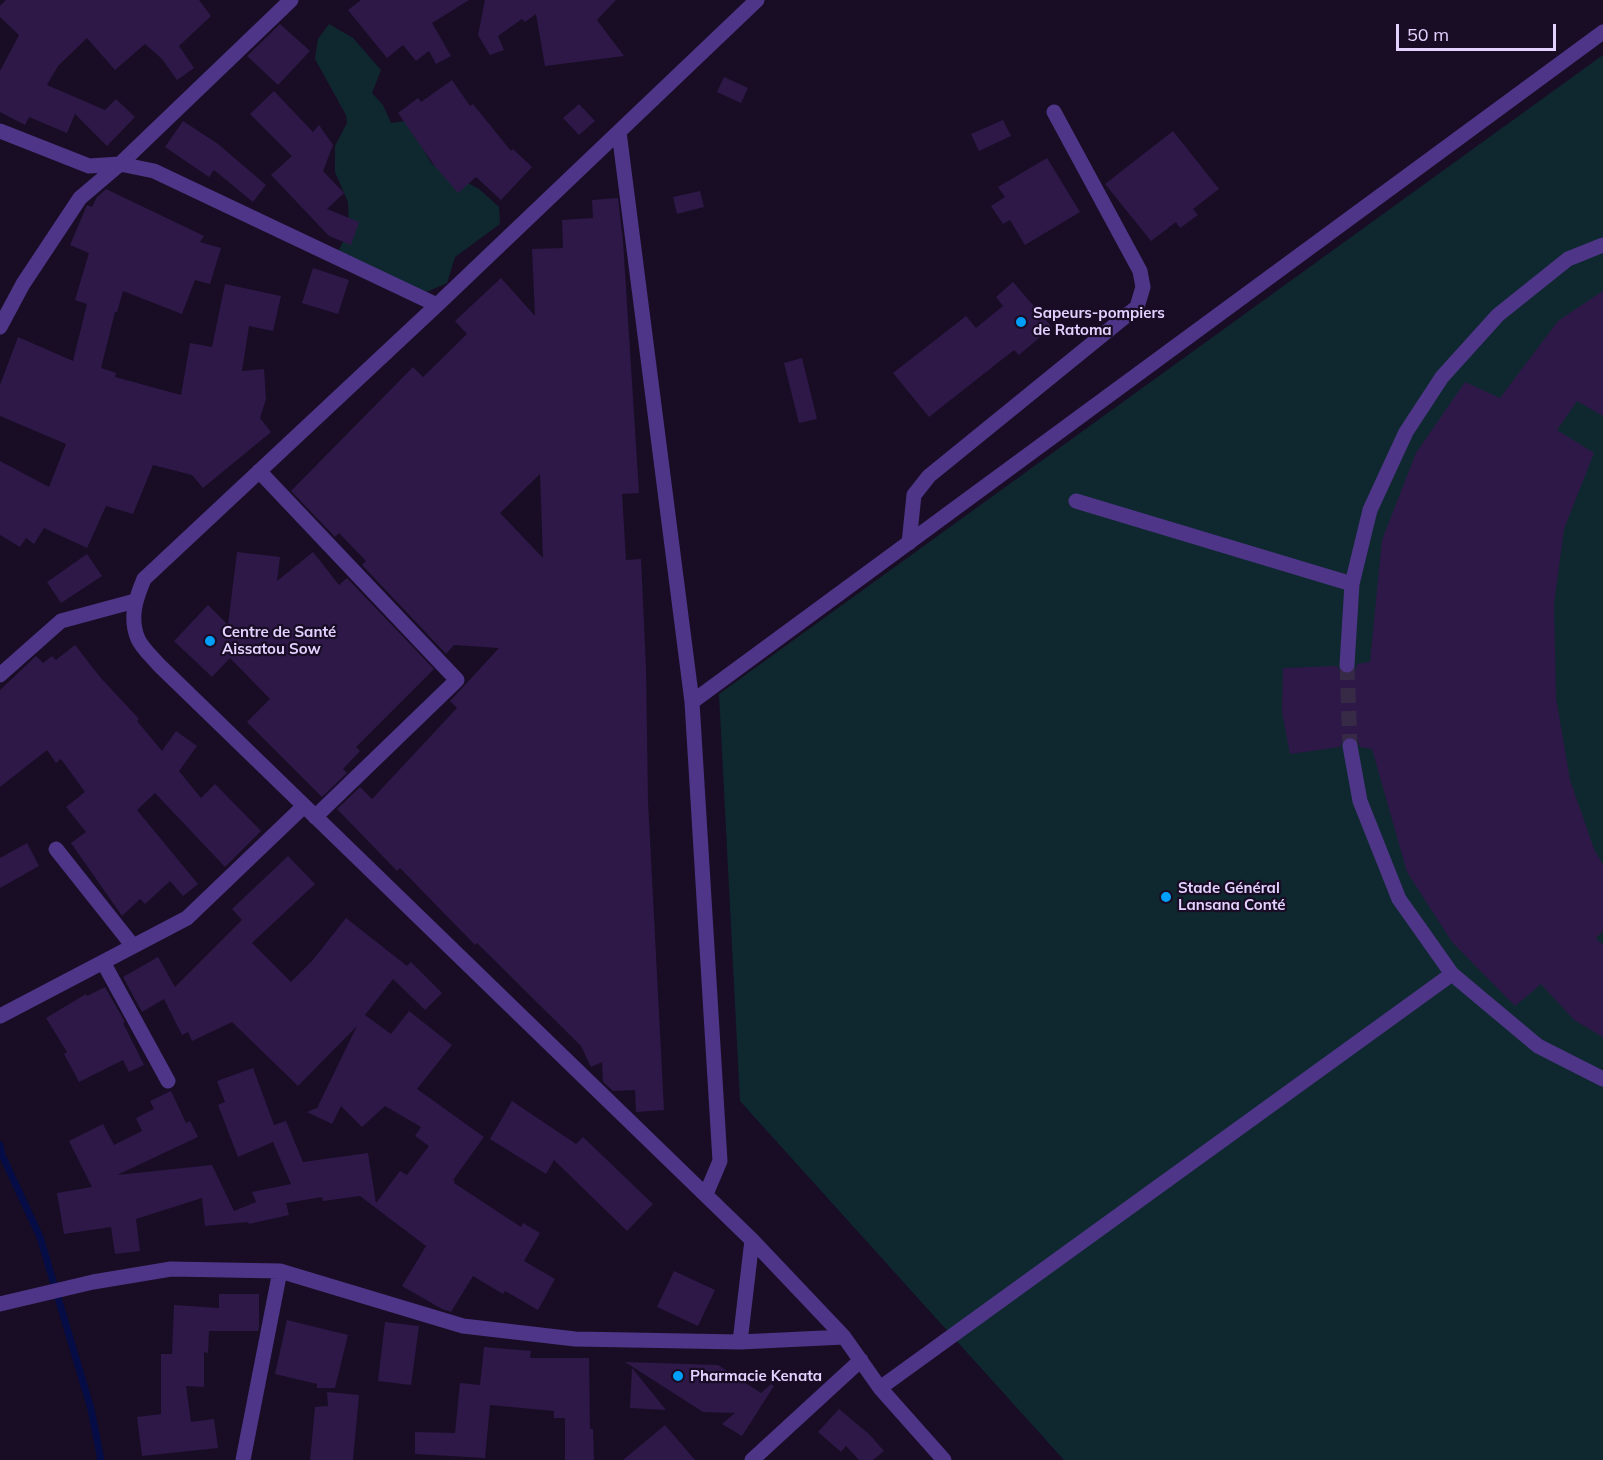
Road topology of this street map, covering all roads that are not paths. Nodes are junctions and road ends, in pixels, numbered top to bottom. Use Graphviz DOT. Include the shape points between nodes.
graph roads {
  1 [pos="291,0"];
  2 [pos="757,0"];
  3 [pos="1603,32"];
  4 [pos="1054,112"];
  5 [pos="0,131"];
  6 [pos="619,132"];
  7 [pos="120,164"];
  8 [pos="1603,245"];
  9 [pos="436,305"];
  10 [pos="0,327"];
  11 [pos="259,471"];
  12 [pos="1076,501"];
  13 [pos="909,543"];
  14 [pos="1352,584"];
  15 [pos="135,601"];
  16 [pos="1347,665"];
  17 [pos="0,675"];
  18 [pos="692,702"];
  19 [pos="1350,746"];
  20 [pos="304,806"];
  21 [pos="315,817"];
  22 [pos="56,849"];
  23 [pos="133,946"];
  24 [pos="103,962"];
  25 [pos="1452,974"];
  26 [pos="0,1016"];
  27 [pos="1603,1080"];
  28 [pos="168,1081"];
  29 [pos="706,1194"];
  30 [pos="752,1239"];
  31 [pos="280,1271"];
  32 [pos="0,1304"];
  33 [pos="844,1337"];
  34 [pos="740,1342"];
  35 [pos="861,1360"];
  36 [pos="880,1388"];
  37 [pos="243,1460"];
  38 [pos="752,1460"];
  39 [pos="944,1460"];
  1 -- 7 [label="street"];
  2 -- 6 [label="street"];
  3 -- 13 [label="street"];
  4 -- 13 [label="street" via="1140,271 1143,287 1137,307 929,476 914,495"];
  5 -- 7 [label="street" via="89,166"];
  6 -- 9 [label="street"];
  6 -- 18 [label="street"];
  7 -- 9 [label="street" via="154,171"];
  7 -- 10 [label="street" via="80,198 23,284"];
  8 -- 14 [label="street" via="1568,259 1498,315 1442,377 1407,432 1370,510"];
  9 -- 11 [label="street"];
  11 -- 15 [label="street" via="144,579"];
  11 -- 21 [label="street" via="457,680"];
  12 -- 14 [label="street"];
  13 -- 18 [label="street"];
  14 -- 16 [label="street"];
  15 -- 17 [label="street" via="61,621"];
  15 -- 20 [label="street" via="133,619 138,640"];
  18 -- 29 [label="street" via="720,1161"];
  19 -- 25 [label="street" via="1360,801 1399,899"];
  20 -- 21 [label="street"];
  20 -- 23 [label="street" via="187,918"];
  21 -- 29 [label="street"];
  22 -- 23 [label="street"];
  23 -- 24 [label="street"];
  24 -- 26 [label="street"];
  24 -- 28 [label="street"];
  25 -- 27 [label="street" via="1538,1046"];
  25 -- 36 [label="street"];
  29 -- 30 [label="street"];
  30 -- 33 [label="street"];
  30 -- 34 [label="street"];
  31 -- 32 [label="street" via="171,1269"];
  31 -- 34 [label="street" via="463,1326 575,1339"];
  31 -- 37 [label="street"];
  33 -- 34 [label="street"];
  33 -- 35 [label="street"];
  35 -- 36 [label="street"];
  35 -- 38 [label="street"];
  36 -- 39 [label="street"];
}
